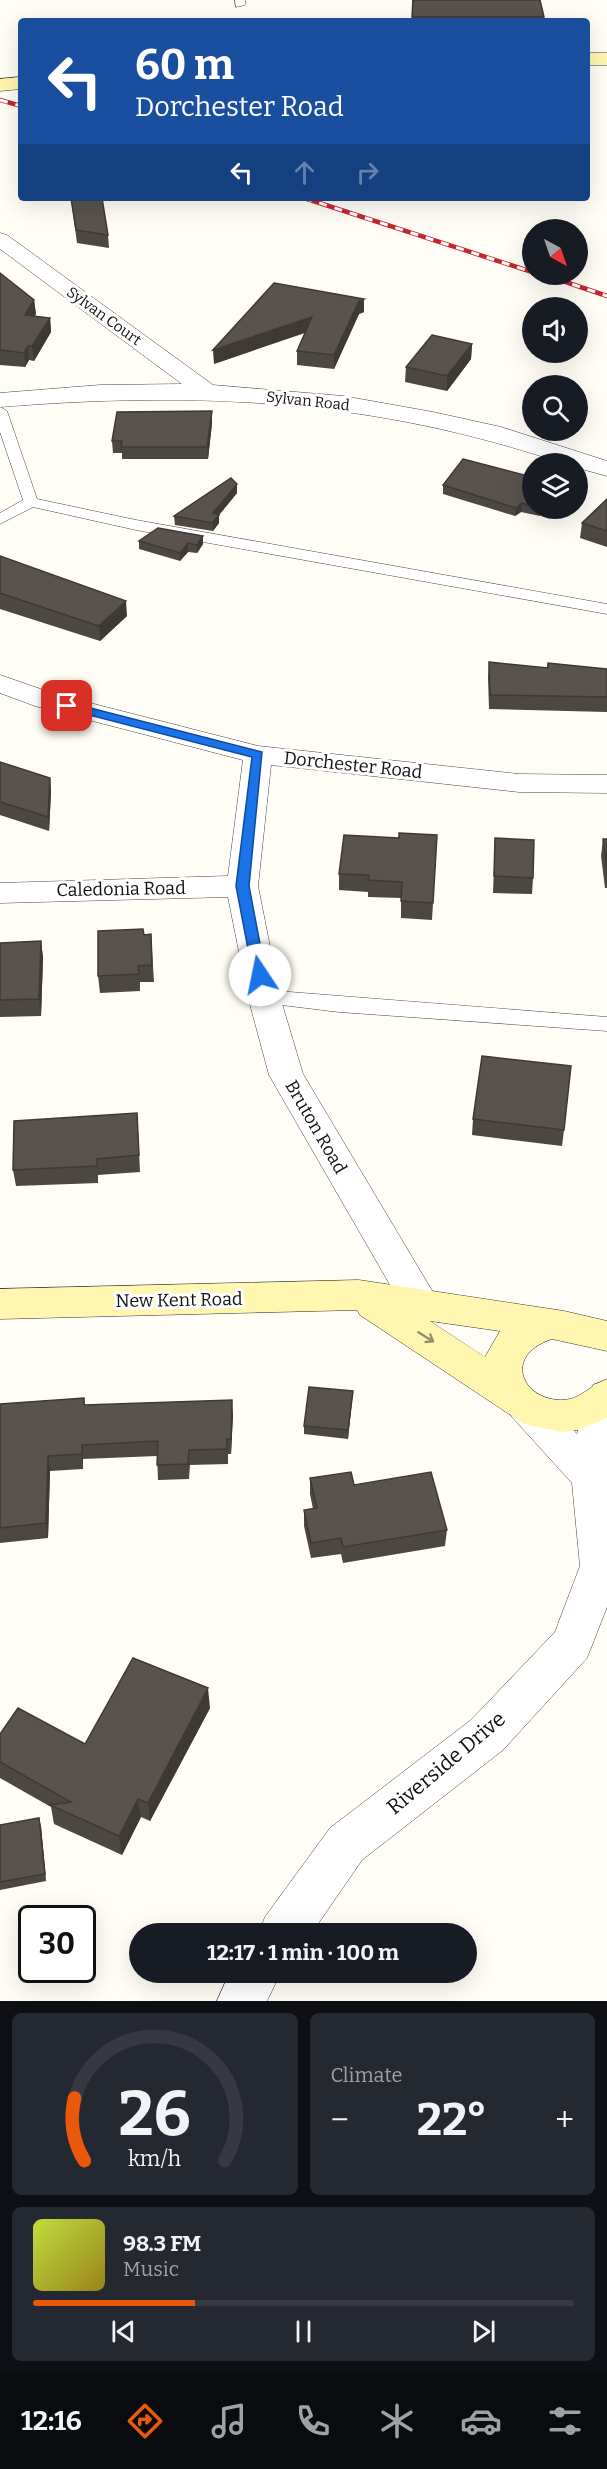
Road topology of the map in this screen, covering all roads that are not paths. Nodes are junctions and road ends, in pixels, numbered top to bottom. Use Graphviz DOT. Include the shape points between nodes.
graph roads {
  1 [pos="590,59"];
  2 [pos="607,59"];
  3 [pos="18,72"];
  4 [pos="0,74"];
  5 [pos="18,83"];
  6 [pos="0,85"];
  7 [pos="4,233"];
  8 [pos="209,393"];
  9 [pos="0,400"];
  10 [pos="0,411"];
  11 [pos="607,469"];
  12 [pos="31,502"];
  13 [pos="0,519"];
  14 [pos="607,609"];
  15 [pos="0,683"];
  16 [pos="258,755"];
  17 [pos="607,784"];
  18 [pos="242,886"];
  19 [pos="0,893"];
  20 [pos="264,997"];
  21 [pos="607,1024"];
  22 [pos="359,1295"];
  23 [pos="0,1304"];
  24 [pos="421,1305"];
  25 [pos="585,1336"];
  26 [pos="607,1396"];
  27 [pos="519,1400"];
  28 [pos="592,1477"];
  29 [pos="290,1923"];
  30 [pos="251,1983"];
  31 [pos="241,2001"];
  1 -- 2 [label="street"];
  3 -- 4 [label="street"];
  5 -- 6 [label="street"];
  7 -- 8 [label="street, Sylvan Court"];
  8 -- 9 [label="street, Sylvan Road" via="116,392"];
  8 -- 11 [label="street, Sylvan Road" via="312,400 393,411 479,429"];
  10 -- 12 [label="lane"];
  12 -- 13 [label="lane"];
  12 -- 14 [label="lane" via="136,525"];
  15 -- 16 [label="street, Dorchester Road" via="45,700"];
  16 -- 17 [label="street, Dorchester Road" via="519,783"];
  16 -- 18 [label="street, Bruton Road"];
  18 -- 19 [label="street, Caledonia Road"];
  18 -- 20 [label="street, Bruton Road"];
  20 -- 21 [label="lane"];
  20 -- 24 [label="street, Bruton Road" via="286,1075"];
  22 -- 23 [label="street, New Kent Road"];
  22 -- 24 [label="street, New Kent Road"];
  22 -- 27 [label="street, one-way"];
  24 -- 25 [label="street, New Kent Road"];
  25 -- 27 [label="street, New Kent Road" via="530,1330 516,1338 501,1365 504,1380"];
  26 -- 27 [label="street" via="596,1407 562,1417 543,1414"];
  26 -- 28 [label="street, Riverside Drive" via="598,1426"];
  27 -- 28 [label="street"];
  28 -- 29 [label="street, Riverside Drive" via="601,1566 572,1644 487,1735 346,1844"];
  30 -- 31 [label="street"];
}
